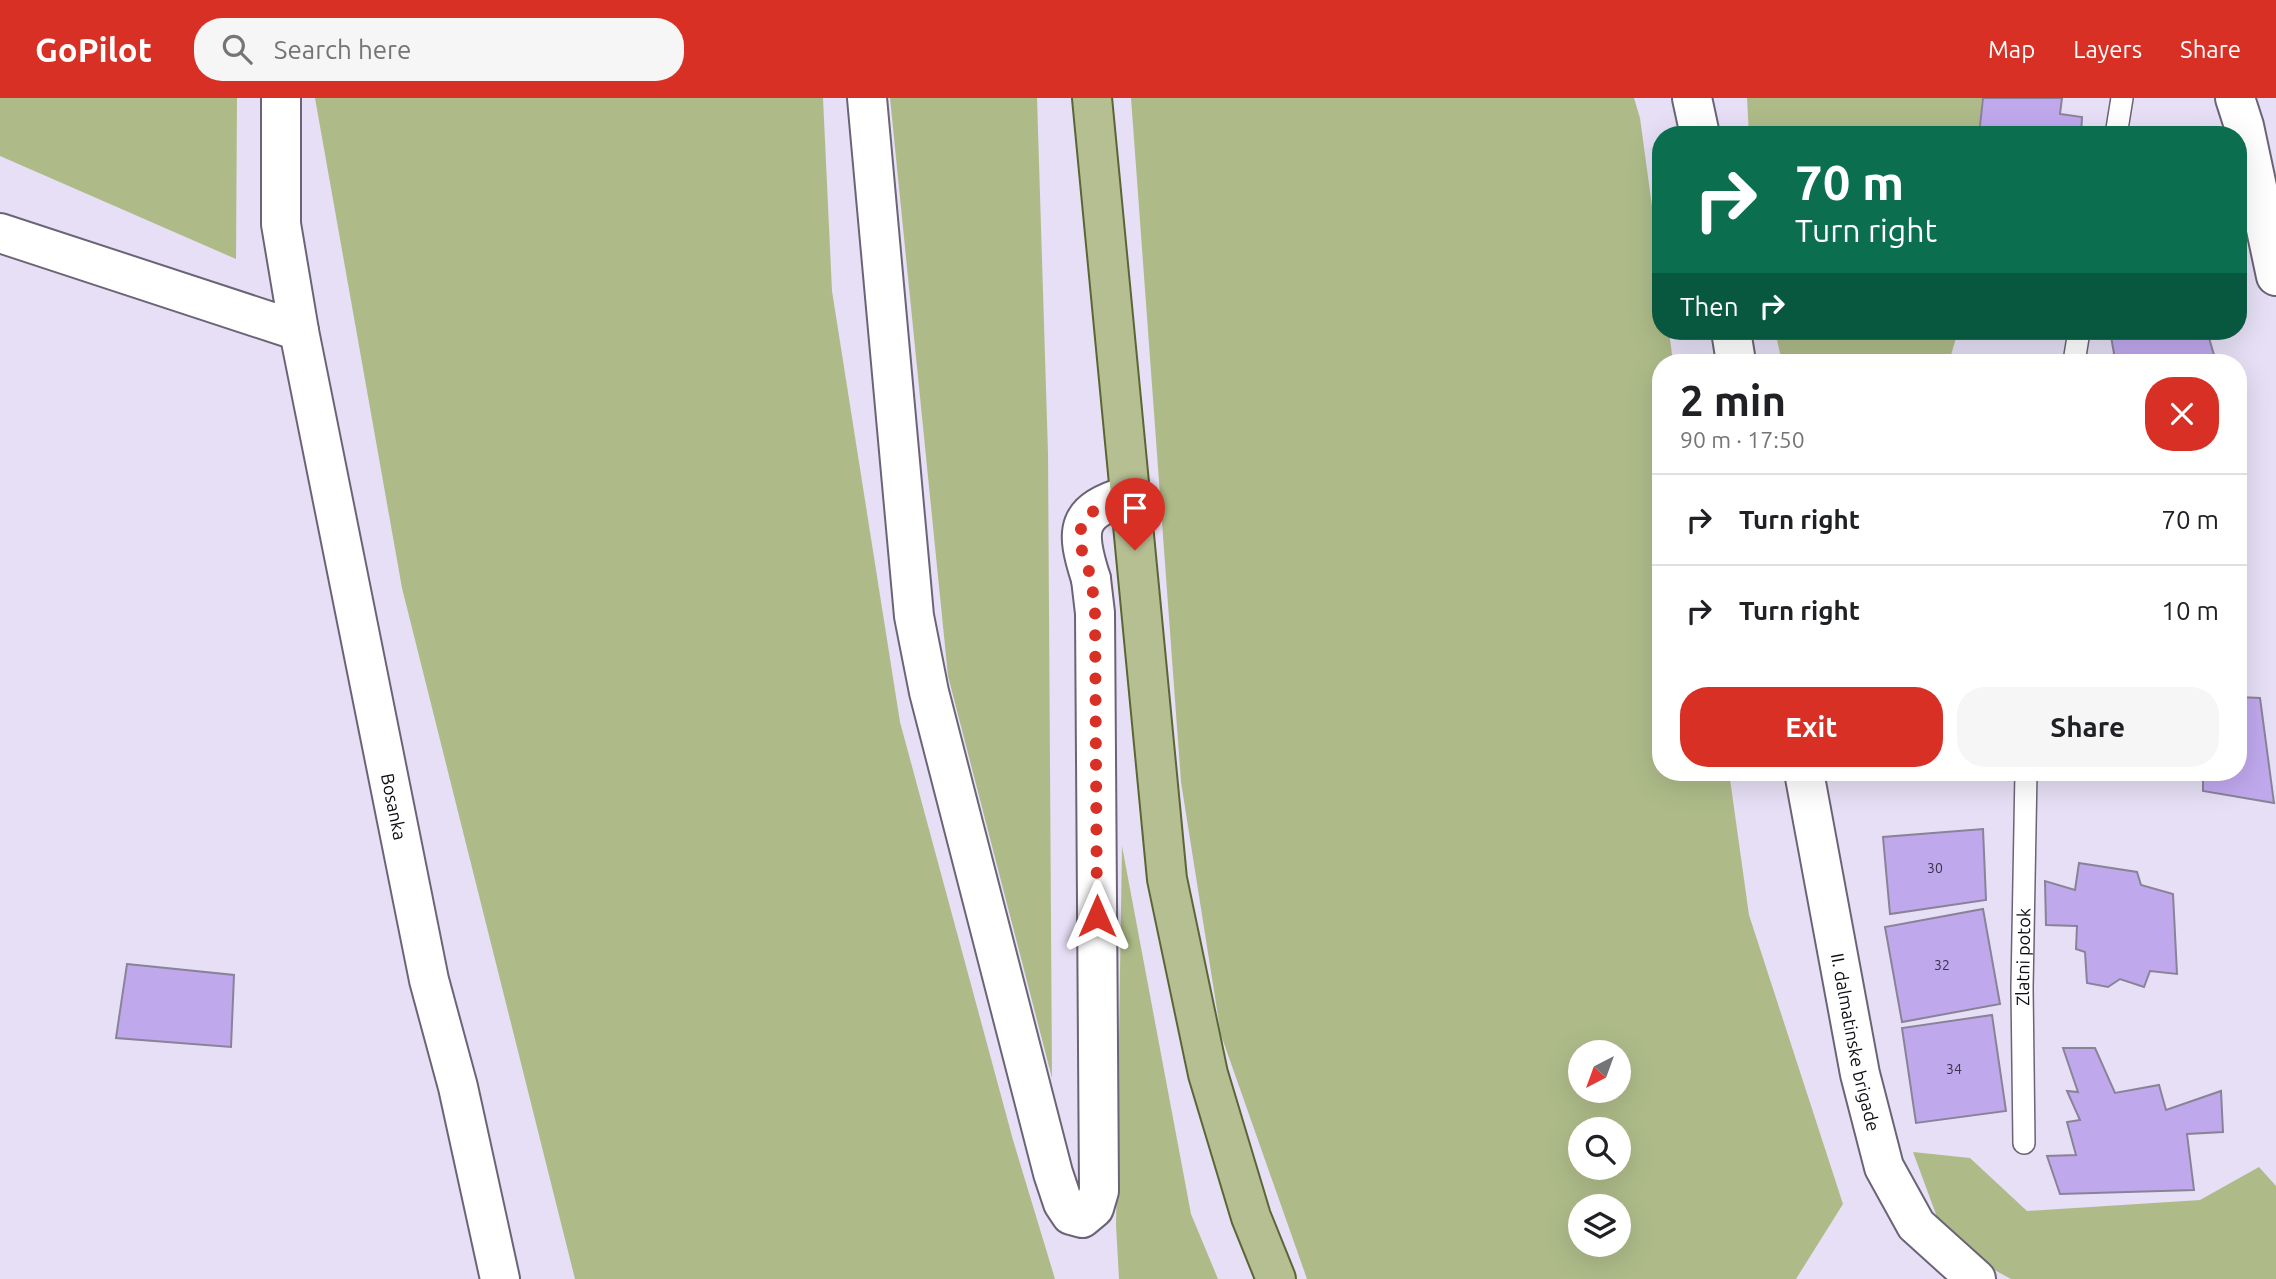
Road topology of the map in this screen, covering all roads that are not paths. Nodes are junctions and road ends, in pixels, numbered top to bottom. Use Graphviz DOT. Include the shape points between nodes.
graph roads {
  1 [pos="281,98"];
  2 [pos="867,98"];
  3 [pos="1092,98"];
  4 [pos="1692,98"];
  5 [pos="2122,98"];
  6 [pos="2235,98"];
  7 [pos="1698,126"];
  8 [pos="2117,126"];
  9 [pos="2244,126"];
  10 [pos="2247,140"];
  11 [pos="0,233"];
  12 [pos="2276,276"];
  13 [pos="299,331"];
  14 [pos="1130,495"];
  15 [pos="1806,781"];
  16 [pos="2026,781"];
  17 [pos="2024,1143"];
  18 [pos="500,1279"];
  19 [pos="1276,1279"];
  20 [pos="1976,1279"];
  1 -- 13 [label="street, Bosanka" via="281,224"];
  2 -- 14 [label="street" via="917,629 929,692 1053,1172 1070,1215 1082,1218 1094,1208 1099,1191 1095,641 1091,579 1080,537 1083,524 1094,511 1107,501"];
  3 -- 14 [label="main road"];
  4 -- 7 [label="street"];
  5 -- 8 [label="lane"];
  6 -- 9 [label="street"];
  10 -- 12 [label="street"];
  11 -- 13 [label="street"];
  13 -- 18 [label="street, Bosanka" via="429,980"];
  14 -- 19 [label="main road" via="1167,879 1208,1074 1251,1217"];
  15 -- 20 [label="street, II. dalmatinske brigade" via="1860,1074 1884,1167 1916,1225"];
  16 -- 17 [label="lane, Zlatni potok"];
}
